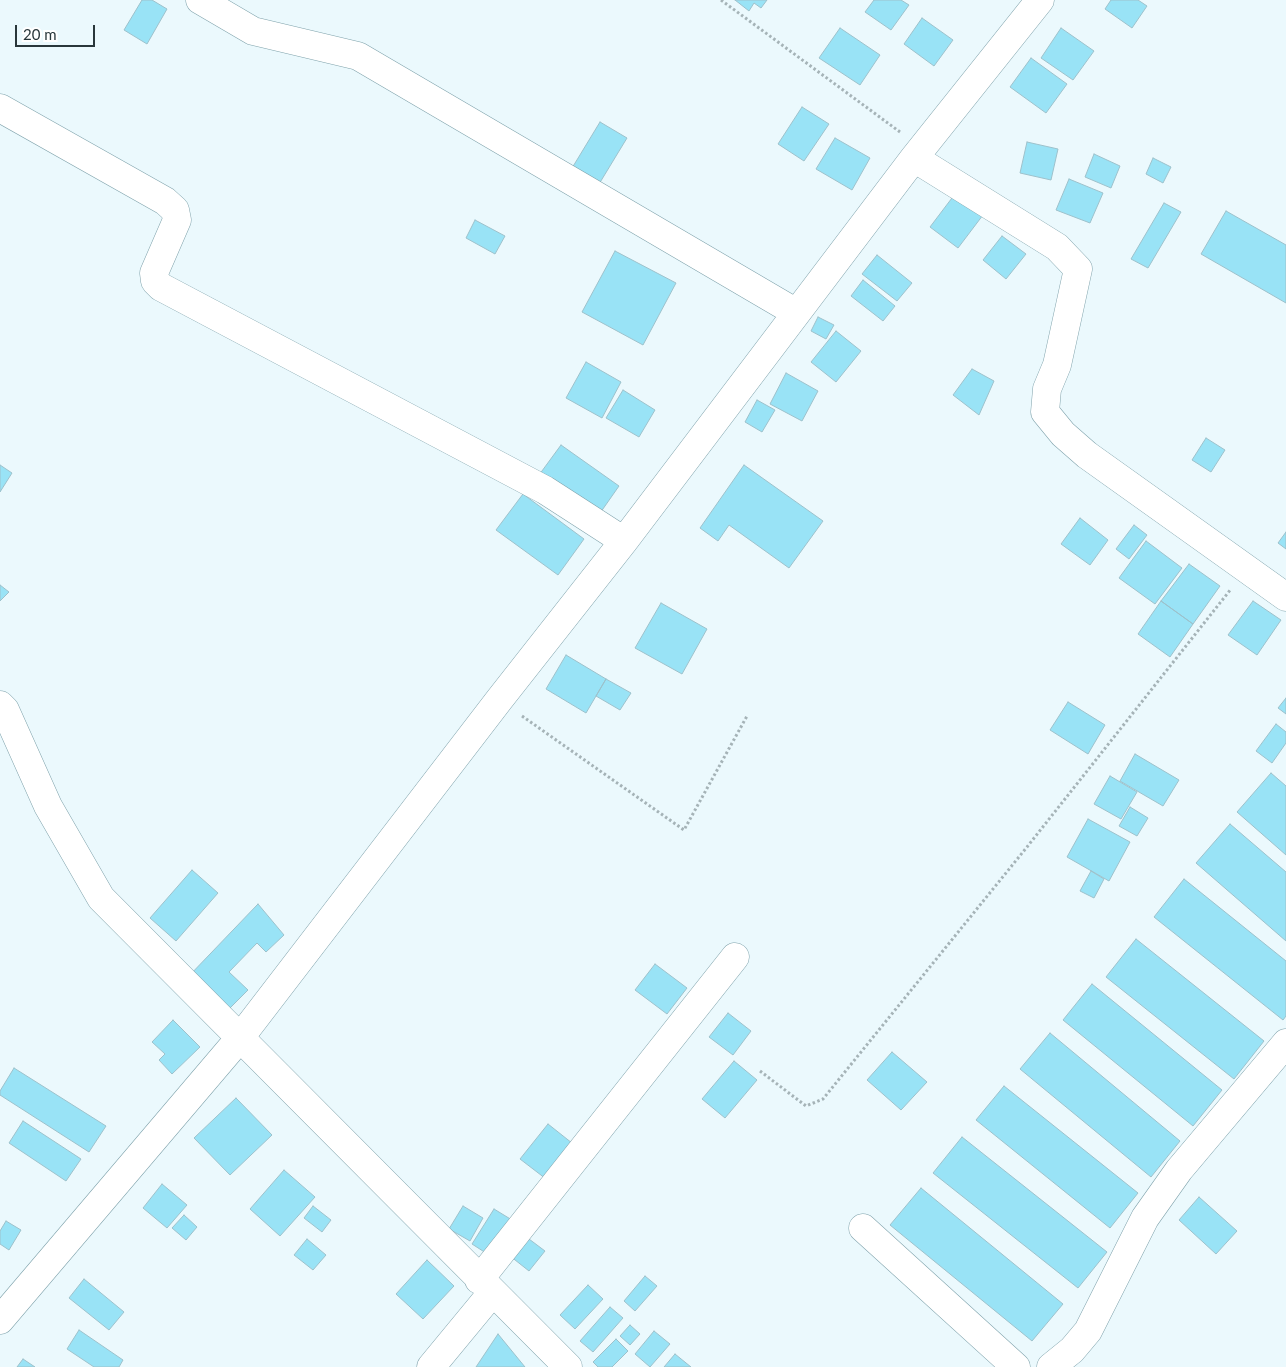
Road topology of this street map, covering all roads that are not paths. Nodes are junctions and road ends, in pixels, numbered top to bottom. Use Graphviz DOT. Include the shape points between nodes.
graph roads {
  1 [pos="200,0"];
  2 [pos="1040,0"];
  3 [pos="0,108"];
  4 [pos="918,153"];
  5 [pos="795,312"];
  6 [pos="624,541"];
  7 [pos="1286,597"];
  8 [pos="0,704"];
  9 [pos="735,957"];
  10 [pos="239,1039"];
  11 [pos="1286,1043"];
  12 [pos="863,1228"];
  13 [pos="486,1286"];
  14 [pos="0,1320"];
  15 [pos="430,1367"];
  16 [pos="568,1367"];
  17 [pos="1016,1367"];
  18 [pos="1051,1367"];
  1 -- 5 [label="street" via="253,31 358,56"];
  2 -- 4 [label="street"];
  3 -- 6 [label="street" via="165,201 175,210 177,220 154,273 161,287 545,490"];
  4 -- 5 [label="street"];
  4 -- 7 [label="street" via="1057,247 1078,269 1057,365 1047,388 1045,412 1057,427 1087,455"];
  5 -- 6 [label="street"];
  6 -- 10 [label="street"];
  8 -- 10 [label="street" via="48,806 101,898"];
  9 -- 13 [label="street"];
  10 -- 13 [label="street"];
  10 -- 14 [label="street"];
  11 -- 18 [label="street" via="1179,1170 1146,1218 1088,1331"];
  12 -- 17 [label="street"];
  13 -- 15 [label="street"];
  13 -- 16 [label="street"];
}
